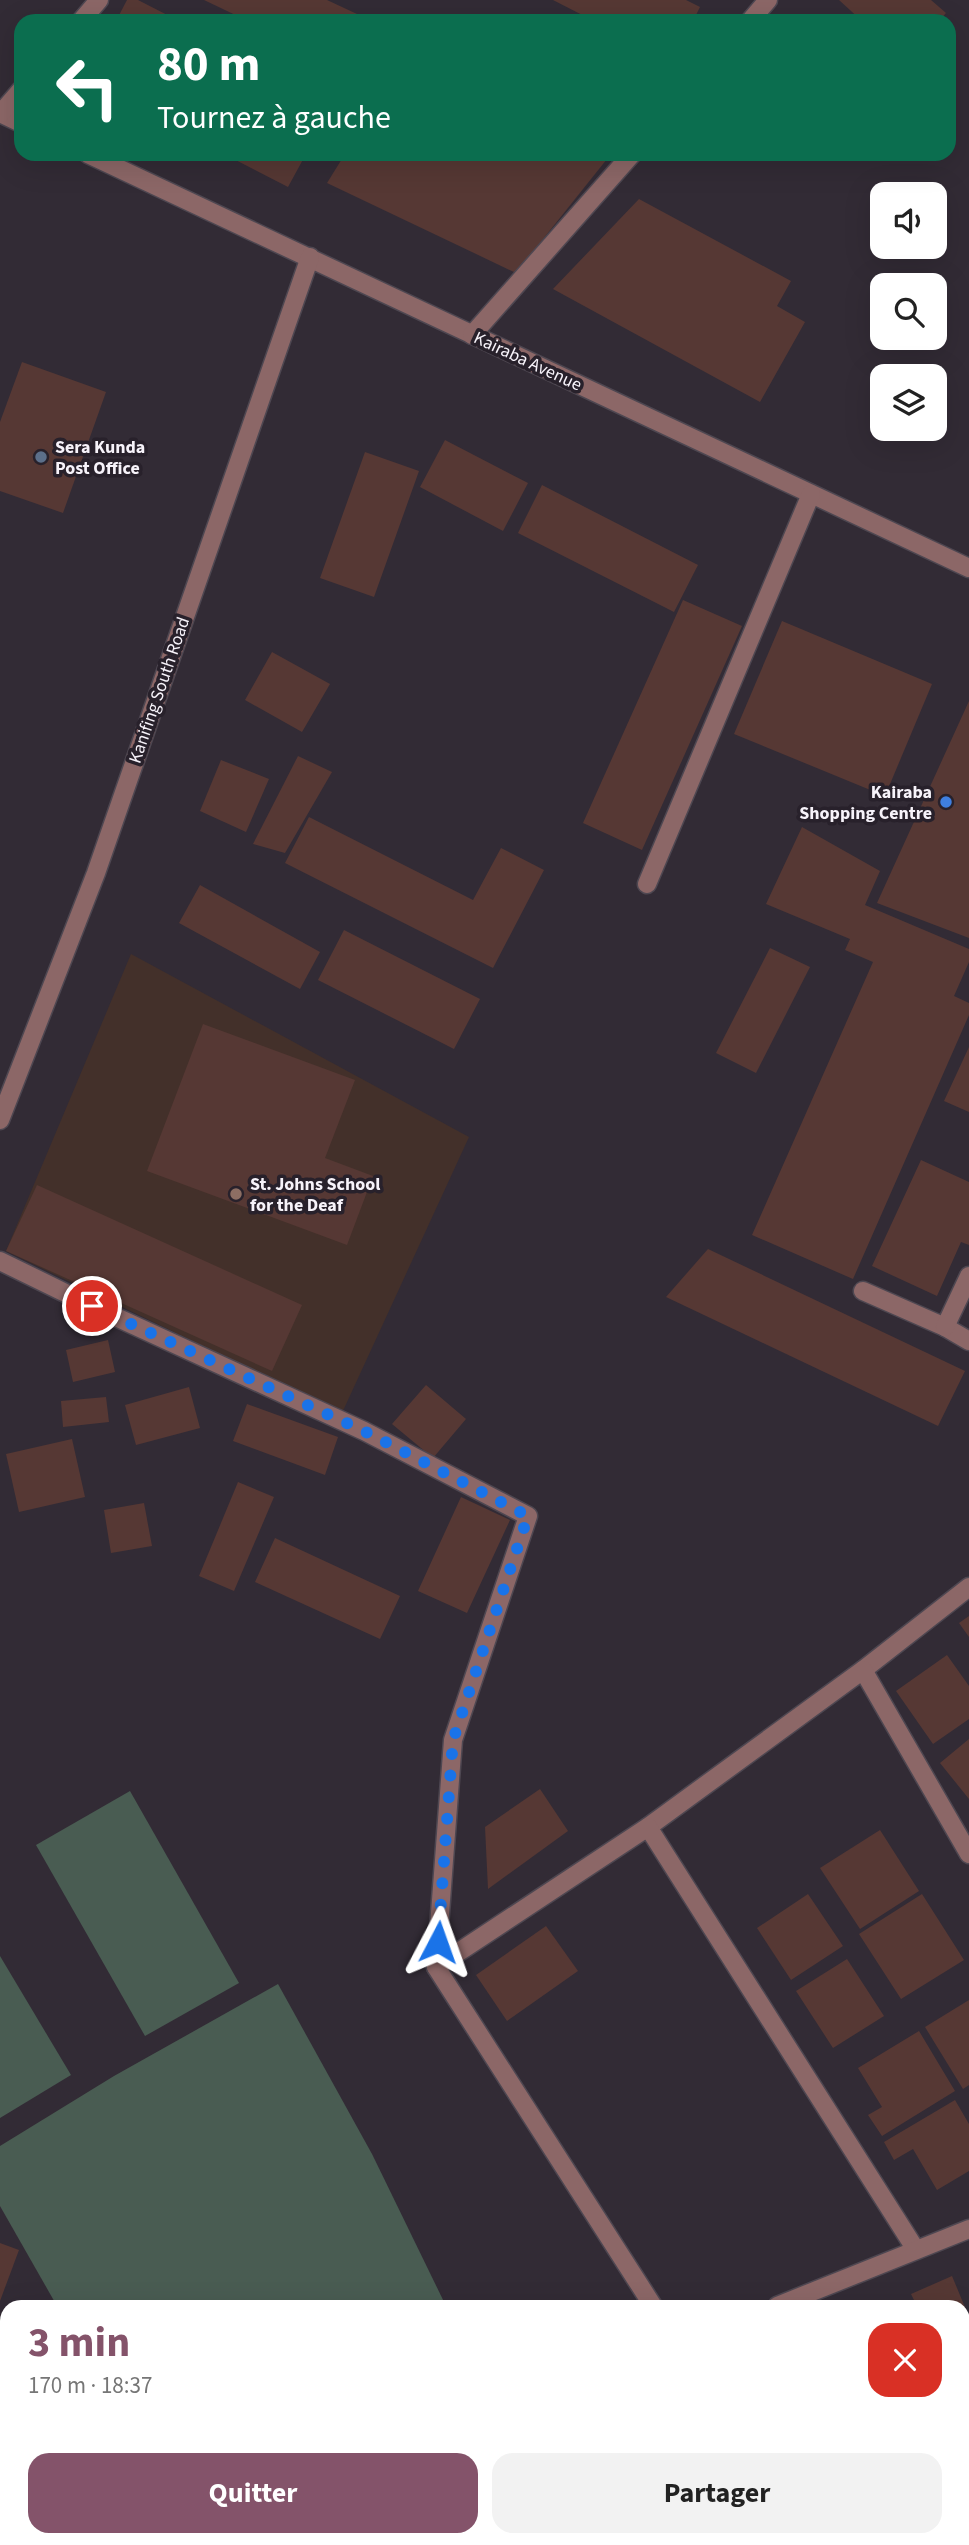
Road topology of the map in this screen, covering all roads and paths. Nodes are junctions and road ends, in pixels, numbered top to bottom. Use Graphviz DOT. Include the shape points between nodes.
graph roads {
  1 [pos="99,0"];
  2 [pos="768,0"];
  3 [pos="87,14"];
  4 [pos="756,14"];
  5 [pos="14,98"];
  6 [pos="0,113"];
  7 [pos="103,161"];
  8 [pos="626,161"];
  9 [pos="310,257"];
  10 [pos="472,335"];
  11 [pos="811,494"];
  12 [pos="969,568"];
  13 [pos="647,884"];
  14 [pos="0,1119"];
  15 [pos="0,1261"];
  16 [pos="969,1276"];
  17 [pos="863,1292"];
  18 [pos="945,1328"];
  19 [pos="969,1341"];
  20 [pos="969,1587"];
  21 [pos="863,1670"];
  22 [pos="648,1827"];
  23 [pos="969,1854"];
  24 [pos="436,1967"];
  25 [pos="969,2229"];
  26 [pos="916,2250"];
  27 [pos="649,2300"];
  28 [pos="792,2300"];
  1 -- 3 [label="street"];
  2 -- 4 [label="street"];
  5 -- 6 [label="street"];
  7 -- 9 [label="street, Kairaba Avenue"];
  8 -- 10 [label="street"];
  9 -- 10 [label="street, Kairaba Avenue"];
  9 -- 14 [label="street, Kanifing South Road" via="96,873"];
  10 -- 11 [label="street, Kairaba Avenue"];
  11 -- 12 [label="street, Kairaba Avenue"];
  11 -- 13 [label="street"];
  15 -- 24 [label="street" via="364,1431 528,1516 453,1740"];
  16 -- 18 [label="street"];
  17 -- 18 [label="street"];
  18 -- 19 [label="street"];
  20 -- 21 [label="street"];
  21 -- 22 [label="street"];
  21 -- 23 [label="street"];
  22 -- 24 [label="street"];
  22 -- 26 [label="street"];
  24 -- 27 [label="street"];
  25 -- 26 [label="street"];
  26 -- 28 [label="street"];
}
